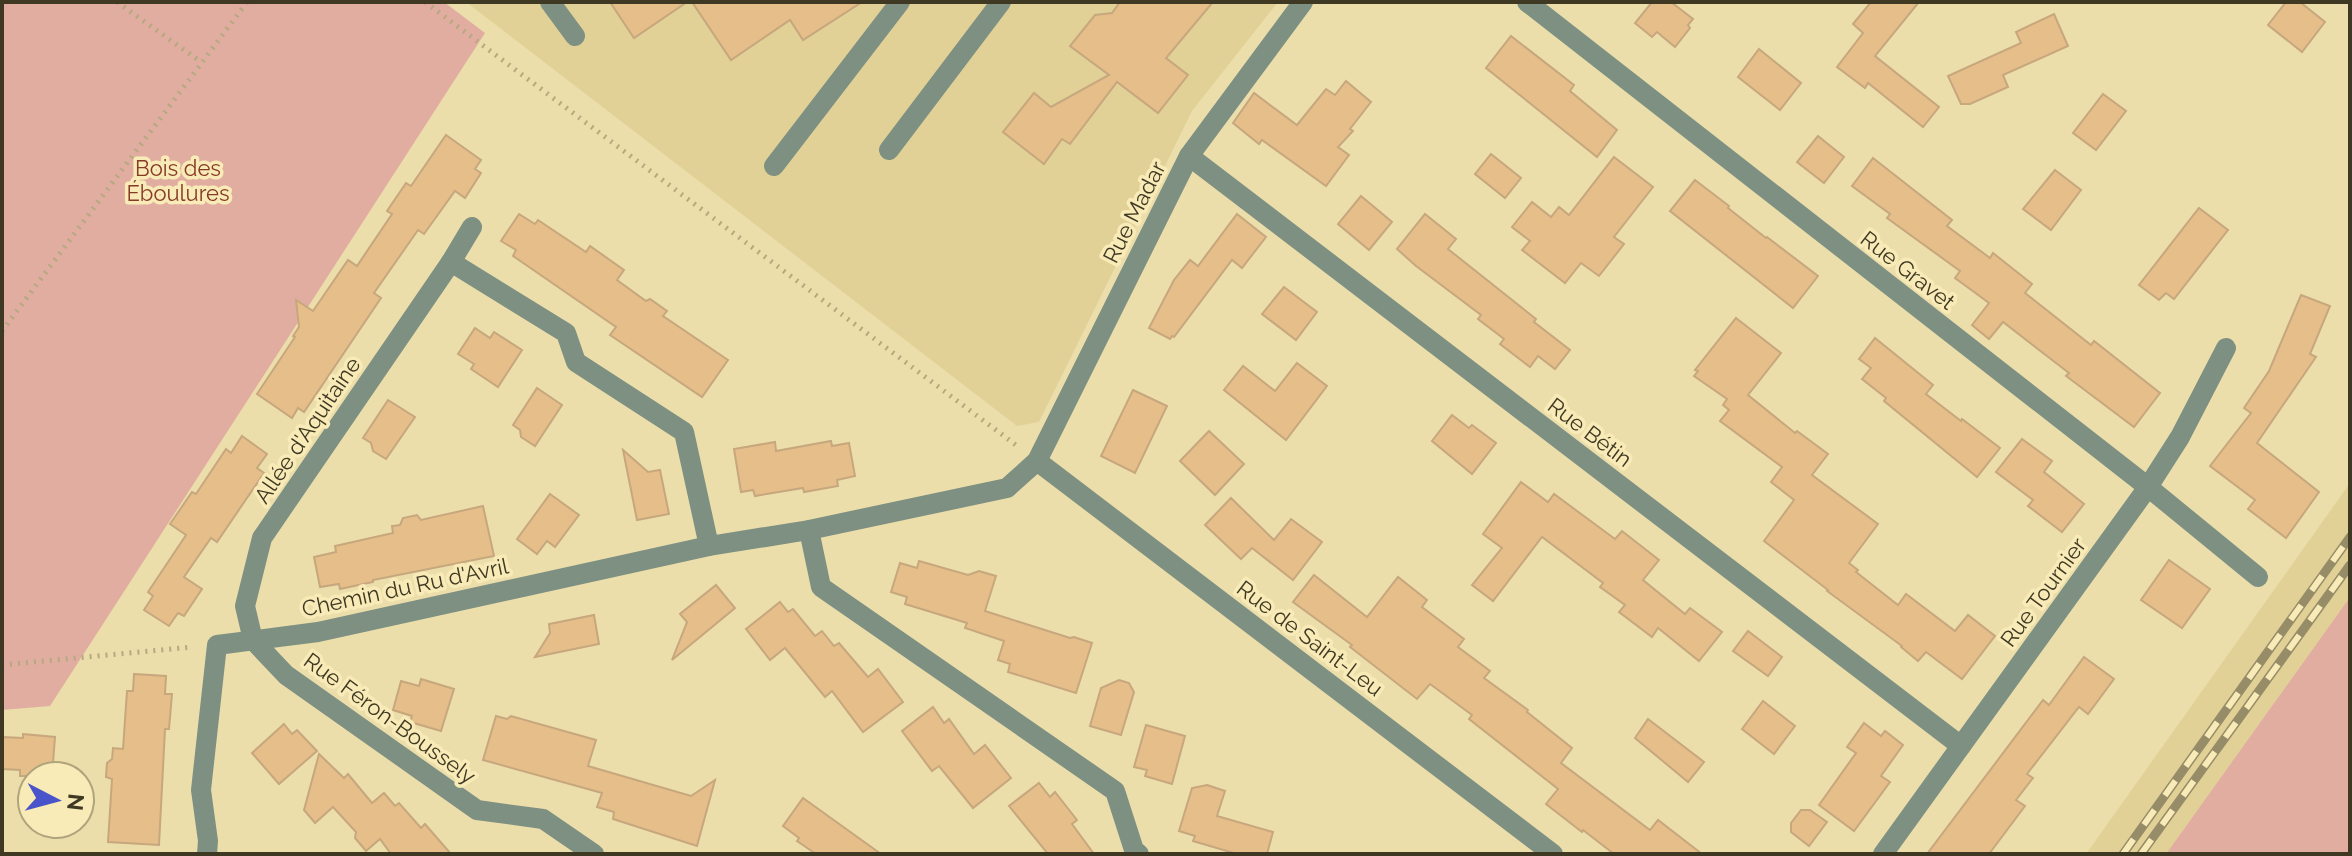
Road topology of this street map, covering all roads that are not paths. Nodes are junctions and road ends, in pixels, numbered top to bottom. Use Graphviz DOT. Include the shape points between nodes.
graph roads {
  1 [pos="550,2"];
  2 [pos="900,2"];
  3 [pos="1001,2"];
  4 [pos="1303,2"];
  5 [pos="1527,2"];
  6 [pos="575,36"];
  7 [pos="889,150"];
  8 [pos="1189,156"];
  9 [pos="774,166"];
  10 [pos="472,227"];
  11 [pos="451,262"];
  12 [pos="2226,348"];
  13 [pos="1037,461"];
  14 [pos="2148,487"];
  15 [pos="809,530"];
  16 [pos="709,546"];
  17 [pos="2258,577"];
  18 [pos="253,640"];
  19 [pos="1961,746"];
  20 [pos="207,854"];
  21 [pos="594,854"];
  22 [pos="1139,854"];
  23 [pos="1553,854"];
  24 [pos="1883,854"];
  1 -- 6 [label="street"];
  2 -- 9 [label="street"];
  3 -- 7 [label="street"];
  4 -- 8 [label="street, Rue Madar"];
  5 -- 14 [label="street, Rue Gravet"];
  8 -- 13 [label="street, Rue Madar"];
  8 -- 19 [label="street, Rue Bétin"];
  10 -- 11 [label="street, Allée d'Aquitaine"];
  11 -- 16 [label="street" via="566,333 576,362 684,432"];
  11 -- 18 [label="street, Allée d'Aquitaine" via="262,538 245,606"];
  12 -- 14 [label="street, Rue Tournier"];
  13 -- 15 [label="street, Chemin du Ru d'Avril" via="1007,488"];
  13 -- 23 [label="street, Rue de Saint-Leu"];
  14 -- 17 [label="street, Rue Gravet"];
  14 -- 19 [label="street, Rue Tournier"];
  15 -- 16 [label="street, Chemin du Ru d'Avril"];
  15 -- 22 [label="street" via="821,587 1115,791"];
  16 -- 18 [label="street, Chemin du Ru d'Avril" via="318,632"];
  18 -- 20 [label="street, Chemin du Ru d'Avril" via="217,645 201,790"];
  18 -- 21 [label="street, Rue Féron-Boussely" via="286,675 477,810 543,819"];
  19 -- 24 [label="street, Rue Tournier"];
}
